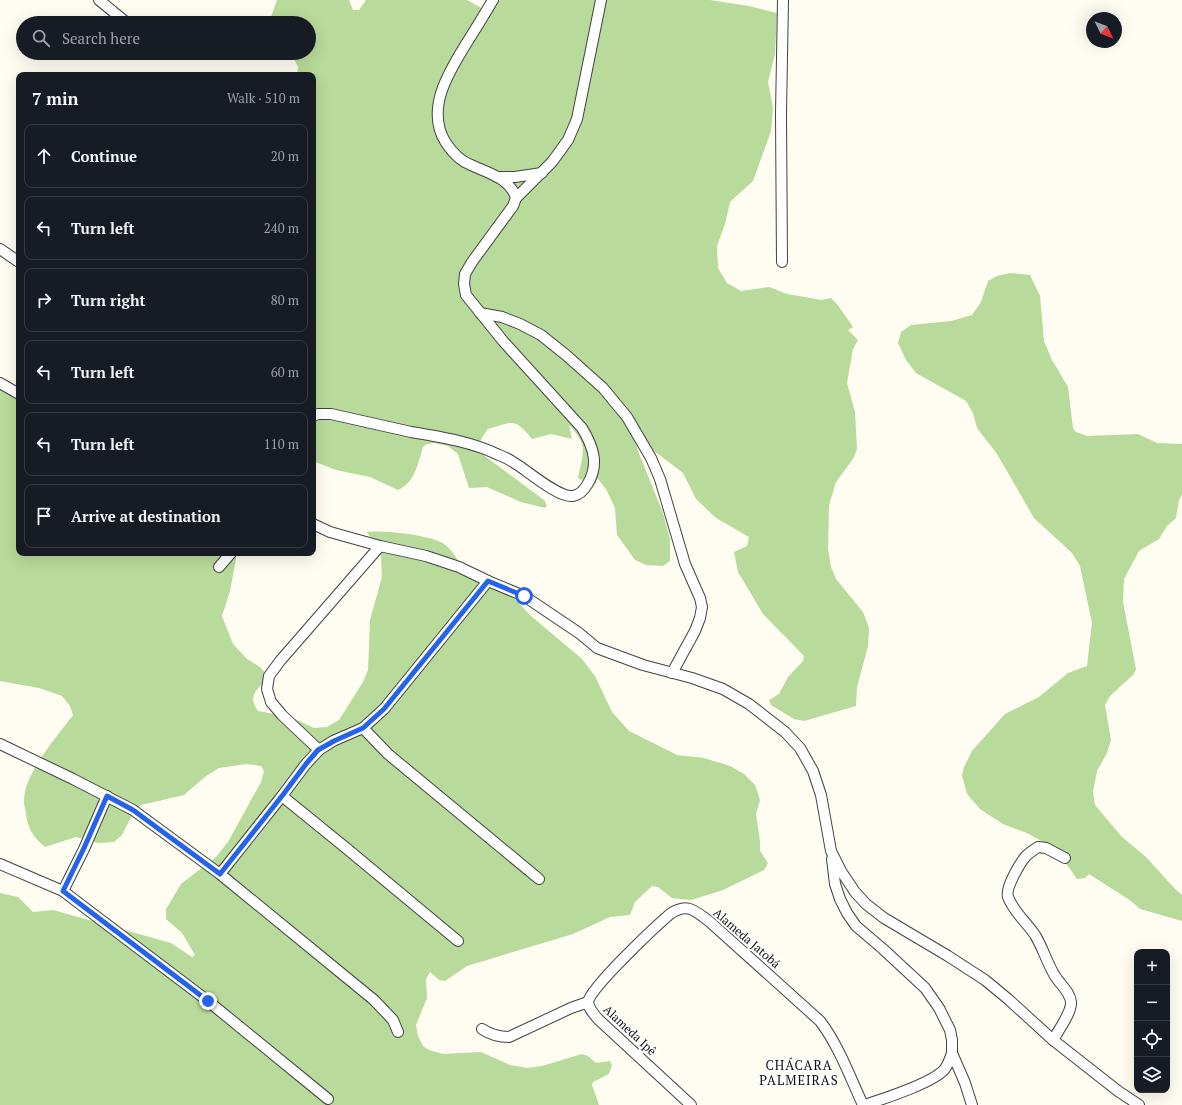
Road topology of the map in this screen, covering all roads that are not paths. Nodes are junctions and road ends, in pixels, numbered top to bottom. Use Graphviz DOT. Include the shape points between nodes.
graph roads {
  1 [pos="99,0"];
  2 [pos="493,0"];
  3 [pos="601,0"];
  4 [pos="783,0"];
  5 [pos="118,16"];
  6 [pos="542,173"];
  7 [pos="496,177"];
  8 [pos="516,198"];
  9 [pos="0,249"];
  10 [pos="16,260"];
  11 [pos="782,262"];
  12 [pos="480,313"];
  13 [pos="0,383"];
  14 [pos="16,392"];
  15 [pos="316,415"];
  16 [pos="316,525"];
  17 [pos="380,546"];
  18 [pos="228,556"];
  19 [pos="219,567"];
  20 [pos="488,581"];
  21 [pos="672,673"];
  22 [pos="363,728"];
  23 [pos="0,744"];
  24 [pos="318,750"];
  25 [pos="107,796"];
  26 [pos="282,796"];
  27 [pos="831,851"];
  28 [pos="1065,858"];
  29 [pos="0,864"];
  30 [pos="220,874"];
  31 [pos="539,879"];
  32 [pos="63,891"];
  33 [pos="458,941"];
  34 [pos="588,1002"];
  35 [pos="482,1029"];
  36 [pos="398,1032"];
  37 [pos="1053,1040"];
  38 [pos="952,1053"];
  39 [pos="328,1098"];
  40 [pos="691,1105"];
  41 [pos="864,1105"];
  42 [pos="972,1105"];
  43 [pos="1139,1105"];
  1 -- 5 [label="street"];
  2 -- 7 [label="street" via="455,61 442,88 438,104 438,125 452,152 466,164"];
  3 -- 6 [label="street" via="577,119 568,140"];
  4 -- 11 [label="street"];
  6 -- 7 [label="street"];
  6 -- 8 [label="street"];
  7 -- 8 [label="street" via="510,186"];
  8 -- 12 [label="street" via="465,274 466,295"];
  9 -- 10 [label="street"];
  12 -- 15 [label="street" via="582,428 590,442 594,468 592,477 580,494 574,496 557,492 513,462 454,440 331,414"];
  12 -- 21 [label="street" via="520,324 541,335 566,354 603,388 627,417 651,458 702,608 695,631"];
  13 -- 14 [label="street"];
  16 -- 17 [label="street"];
  17 -- 20 [label="street" via="426,556 459,567"];
  17 -- 24 [label="street" via="269,676 267,689 271,702"];
  18 -- 19 [label="street"];
  20 -- 21 [label="street" via="524,596 597,648"];
  20 -- 22 [label="street" via="384,709"];
  21 -- 27 [label="street" via="723,689 749,704 785,732 800,748 821,795"];
  22 -- 24 [label="street"];
  22 -- 31 [label="street" via="388,754"];
  23 -- 25 [label="street"];
  24 -- 26 [label="street"];
  25 -- 30 [label="street" via="133,810"];
  25 -- 32 [label="street"];
  26 -- 30 [label="street"];
  26 -- 33 [label="street"];
  27 -- 37 [label="street" via="841,871 866,904 884,918 985,980"];
  27 -- 38 [label="street" via="835,884 847,913 856,926 925,988 947,1022 952,1040"];
  28 -- 37 [label="street" via="1046,848 1038,847 1026,856 1016,871 1008,893 1012,904 1032,931 1054,975 1070,998 1070,1010"];
  29 -- 32 [label="street"];
  30 -- 36 [label="street" via="374,1000 393,1020"];
  32 -- 39 [label="street" via="208,1001"];
  34 -- 35 [label="street, Alameda Ipê" via="510,1037 490,1034"];
  34 -- 40 [label="street, Alameda Ipê" via="598,1019"];
  34 -- 41 [label="street, Alameda Jatobá" via="592,992 603,980 670,914 682,908 691,909 710,922 820,1021 837,1049"];
  37 -- 43 [label="street"];
  38 -- 41 [label="street" via="944,1070 929,1080"];
  38 -- 42 [label="street"];
}
